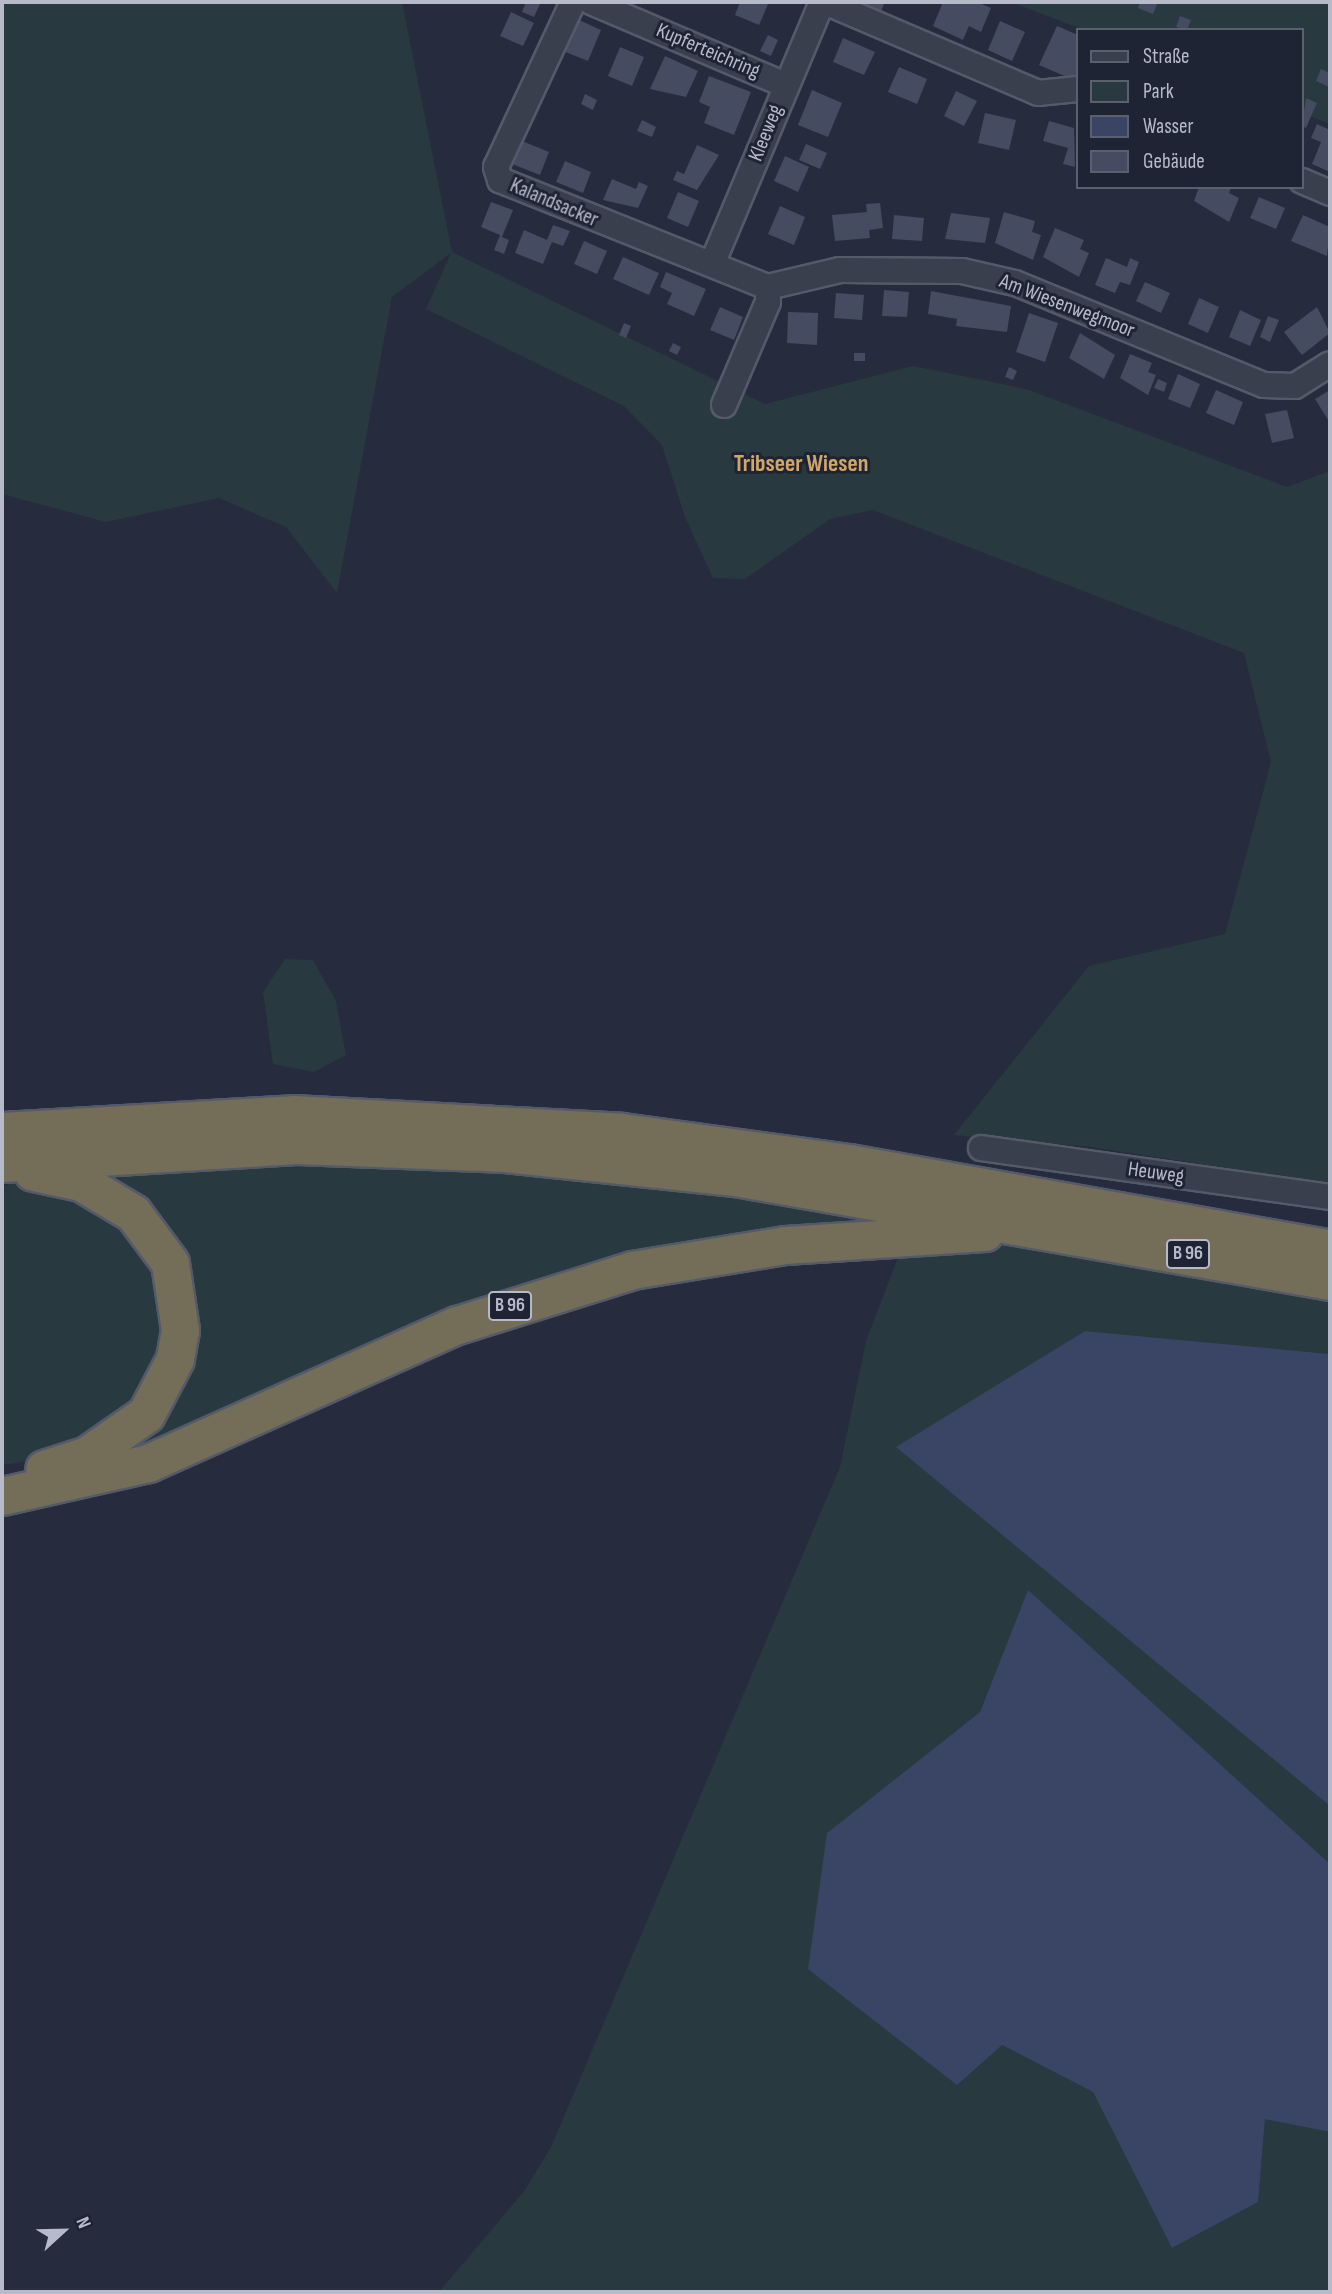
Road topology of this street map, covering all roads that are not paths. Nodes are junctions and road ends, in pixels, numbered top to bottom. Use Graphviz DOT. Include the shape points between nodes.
graph roads {
  1 [pos="573,2"];
  2 [pos="591,2"];
  3 [pos="824,2"];
  4 [pos="786,85"];
  5 [pos="1076,89"];
  6 [pos="1304,182"];
  7 [pos="1330,193"];
  8 [pos="712,264"];
  9 [pos="768,287"];
  10 [pos="1330,364"];
  11 [pos="724,405"];
  12 [pos="2,1114"];
  13 [pos="89,1123"];
  14 [pos="2,1131"];
  15 [pos="981,1148"];
  16 [pos="2,1164"];
  17 [pos="1330,1197"];
  18 [pos="1047,1228"];
  19 [pos="1330,1249"];
  20 [pos="1330,1281"];
  21 [pos="2,1472"];
  22 [pos="2,1496"];
  1 -- 8 [label="street, Kalandsacker" via="496,167 500,180"];
  2 -- 4 [label="street, Kupferteichring"];
  3 -- 4 [label="street, Kleeweg"];
  3 -- 5 [label="street" via="1038,93"];
  4 -- 8 [label="street, Kleeweg"];
  6 -- 7 [label="street"];
  8 -- 9 [label="street"];
  9 -- 10 [label="street, Am Wiesenwegmoor" via="840,270 962,271 1015,283 1264,385 1295,386"];
  9 -- 11 [label="street" via="768,302"];
  12 -- 13 [label="highway"];
  13 -- 14 [label="highway, B 96"];
  13 -- 19 [label="highway, B 96" via="306,1114 622,1132 849,1163"];
  15 -- 17 [label="street, Heuweg"];
  16 -- 18 [label="highway, B 96" via="296,1145 505,1153 736,1177"];
  16 -- 21 [label="highway, B 96" via="81,1182 133,1213 170,1263 180,1330 162,1389 117,1438 76,1460"];
  18 -- 20 [label="highway, B 96"];
  18 -- 22 [label="highway, B 96" via="785,1245 632,1270 457,1325 148,1463"];
}
